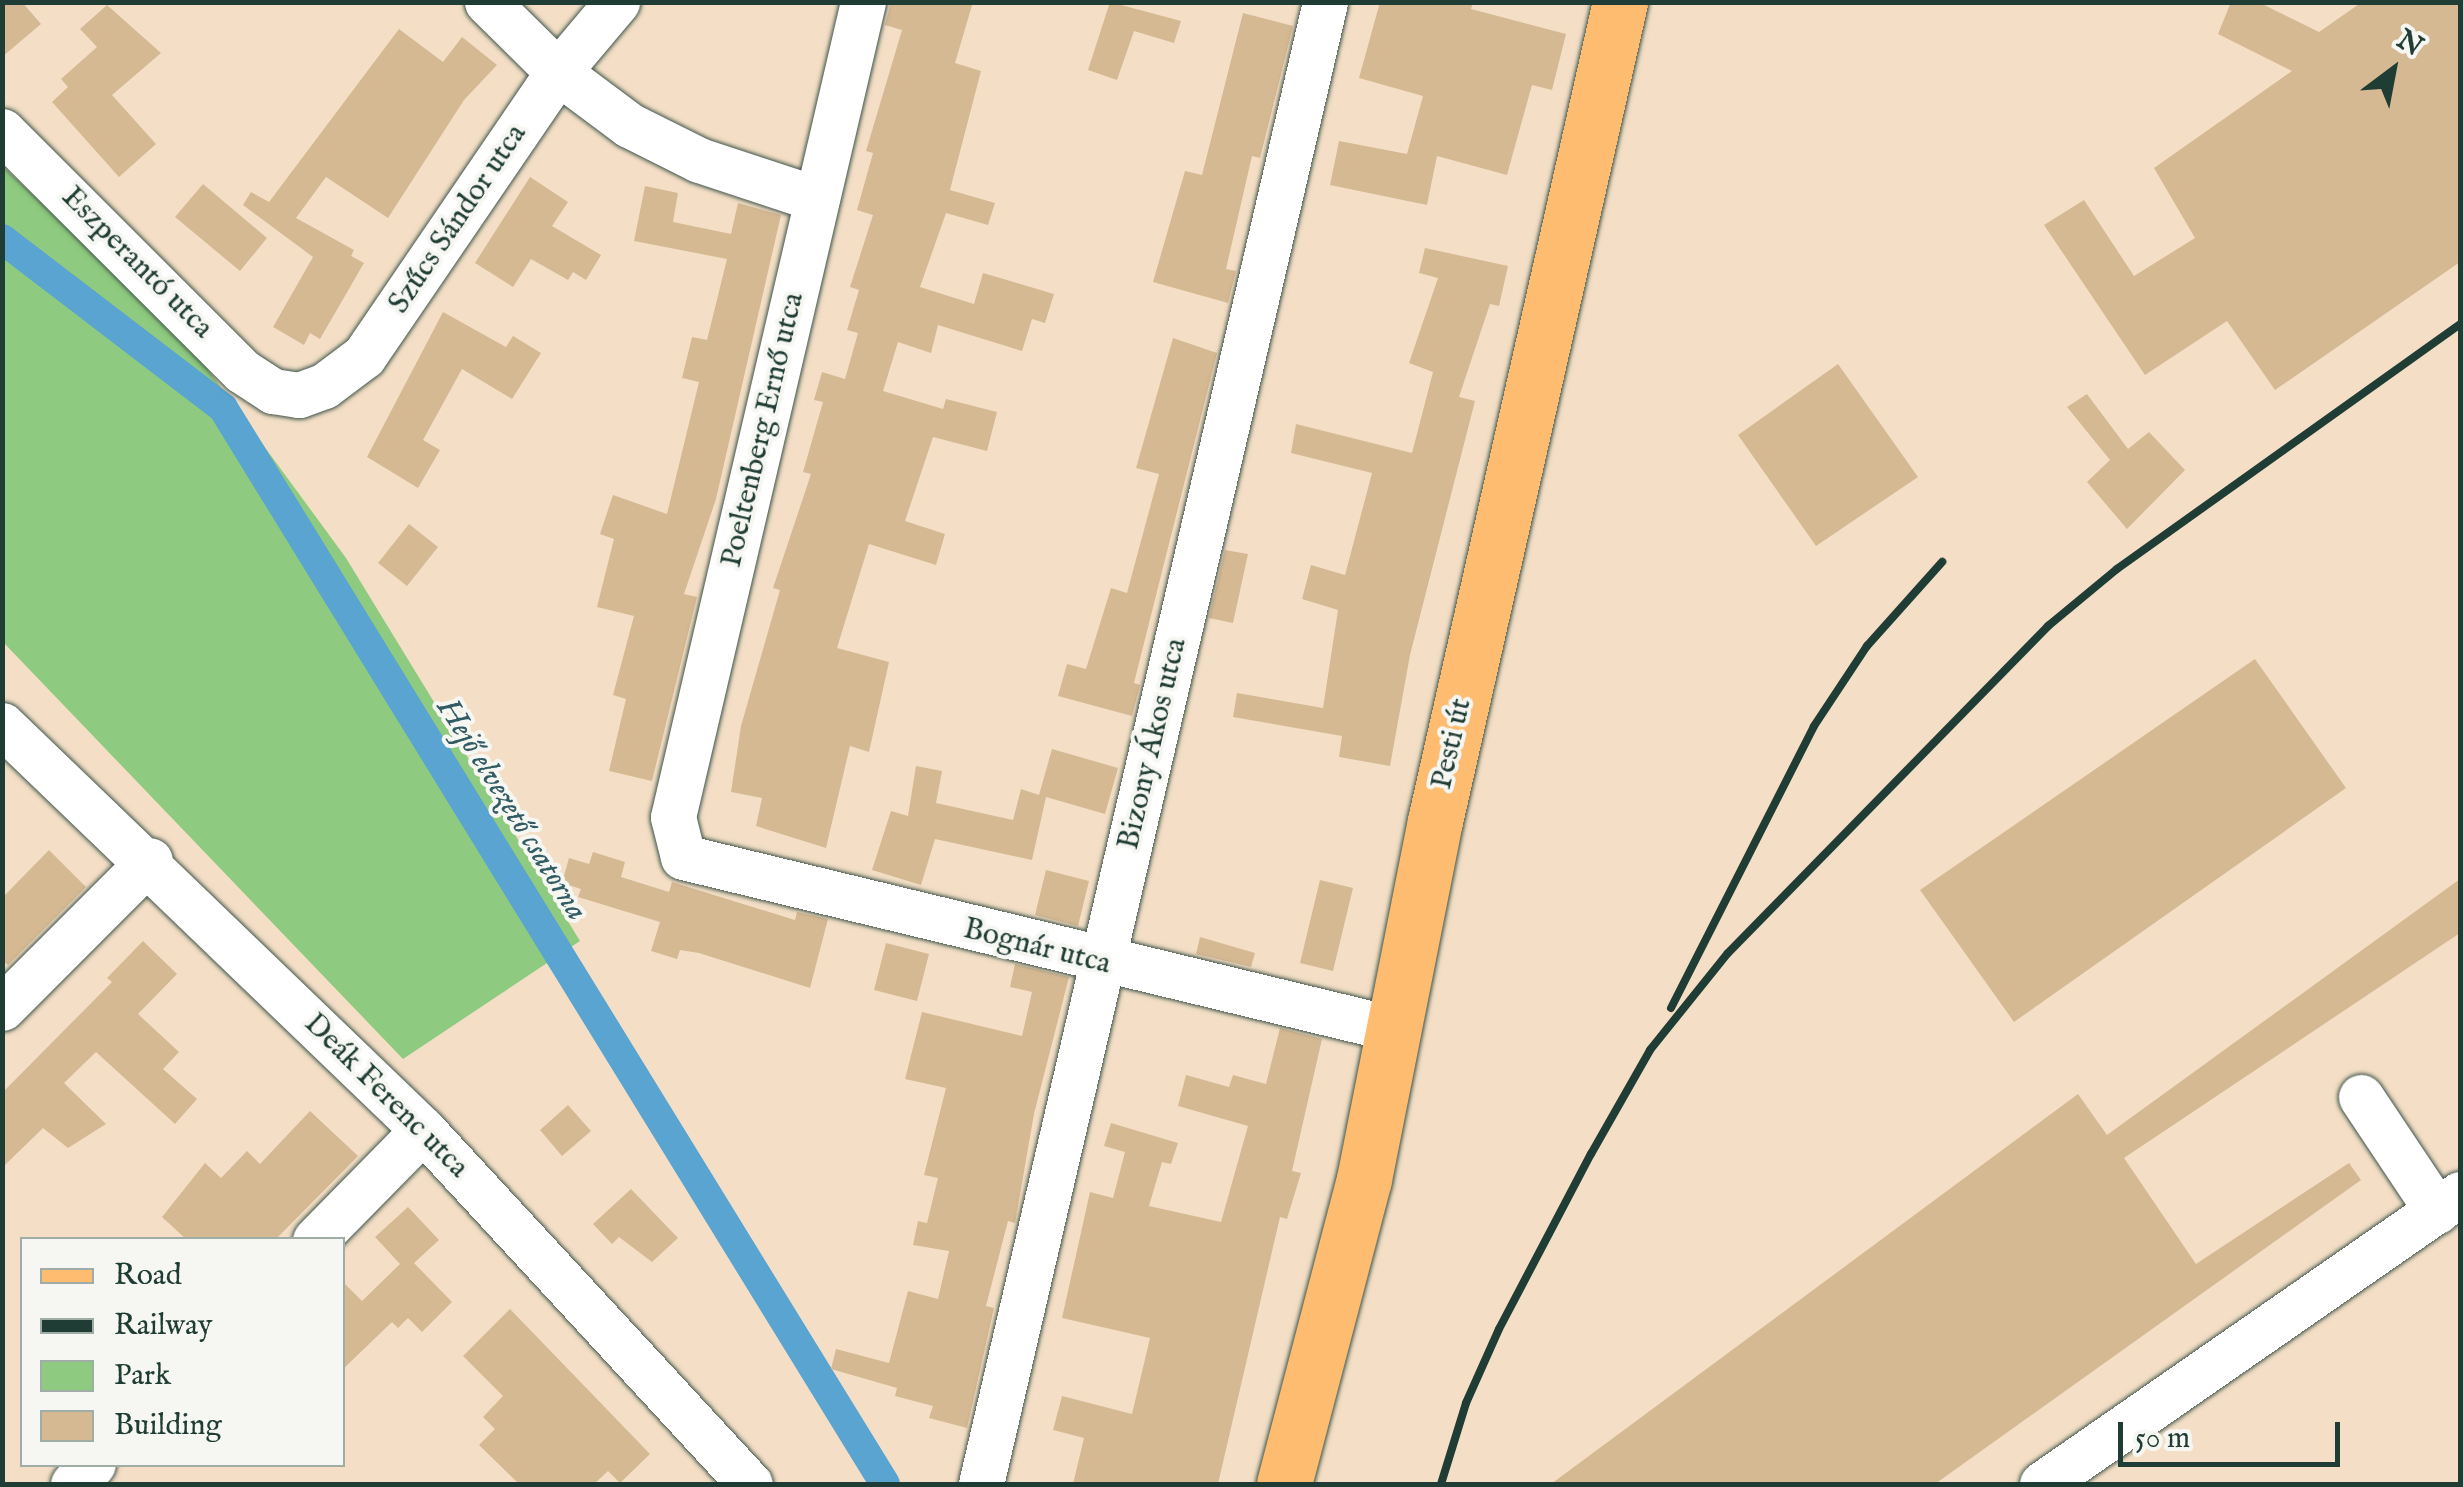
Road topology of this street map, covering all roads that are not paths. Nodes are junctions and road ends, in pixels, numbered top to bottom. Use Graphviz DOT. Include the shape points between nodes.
graph roads {
  1 [pos="486,2"];
  2 [pos="617,2"];
  3 [pos="863,2"];
  4 [pos="1326,2"];
  5 [pos="1620,2"];
  6 [pos="558,72"];
  7 [pos="2,131"];
  8 [pos="817,199"];
  9 [pos="273,391"];
  10 [pos="2,725"];
  11 [pos="683,857"];
  12 [pos="150,860"];
  13 [pos="1102,963"];
  14 [pos="2,1008"];
  15 [pos="1394,1030"];
  16 [pos="2361,1096"];
  17 [pos="423,1130"];
  18 [pos="2448,1202"];
  19 [pos="318,1237"];
  20 [pos="750,1484"];
  21 [pos="981,1484"];
  22 [pos="1284,1484"];
  23 [pos="2042,1484"];
  1 -- 6 [label="street"];
  2 -- 6 [label="street, Szűcs Sándor utca"];
  3 -- 8 [label="street, Poeltenberg Ernő utca"];
  4 -- 13 [label="street, Bizony Ákos utca"];
  5 -- 15 [label="main road, Pesti út"];
  6 -- 8 [label="street" via="630,125 699,160"];
  6 -- 9 [label="street, Szűcs Sándor utca" via="364,356 324,386 299,395"];
  7 -- 9 [label="street, Eszperantó utca" via="242,371"];
  8 -- 11 [label="street, Poeltenberg Ernő utca" via="673,817"];
  10 -- 12 [label="street, Deák Ferenc utca"];
  11 -- 13 [label="street, Bognár utca"];
  12 -- 14 [label="street"];
  12 -- 17 [label="street, Deák Ferenc utca"];
  13 -- 15 [label="street, Bognár utca"];
  13 -- 21 [label="street, Bizony Ákos utca"];
  15 -- 22 [label="main road, Pesti út" via="1364,1180"];
  16 -- 18 [label="street"];
  17 -- 19 [label="street"];
  17 -- 20 [label="street, Deák Ferenc utca"];
  18 -- 23 [label="street"];
}
